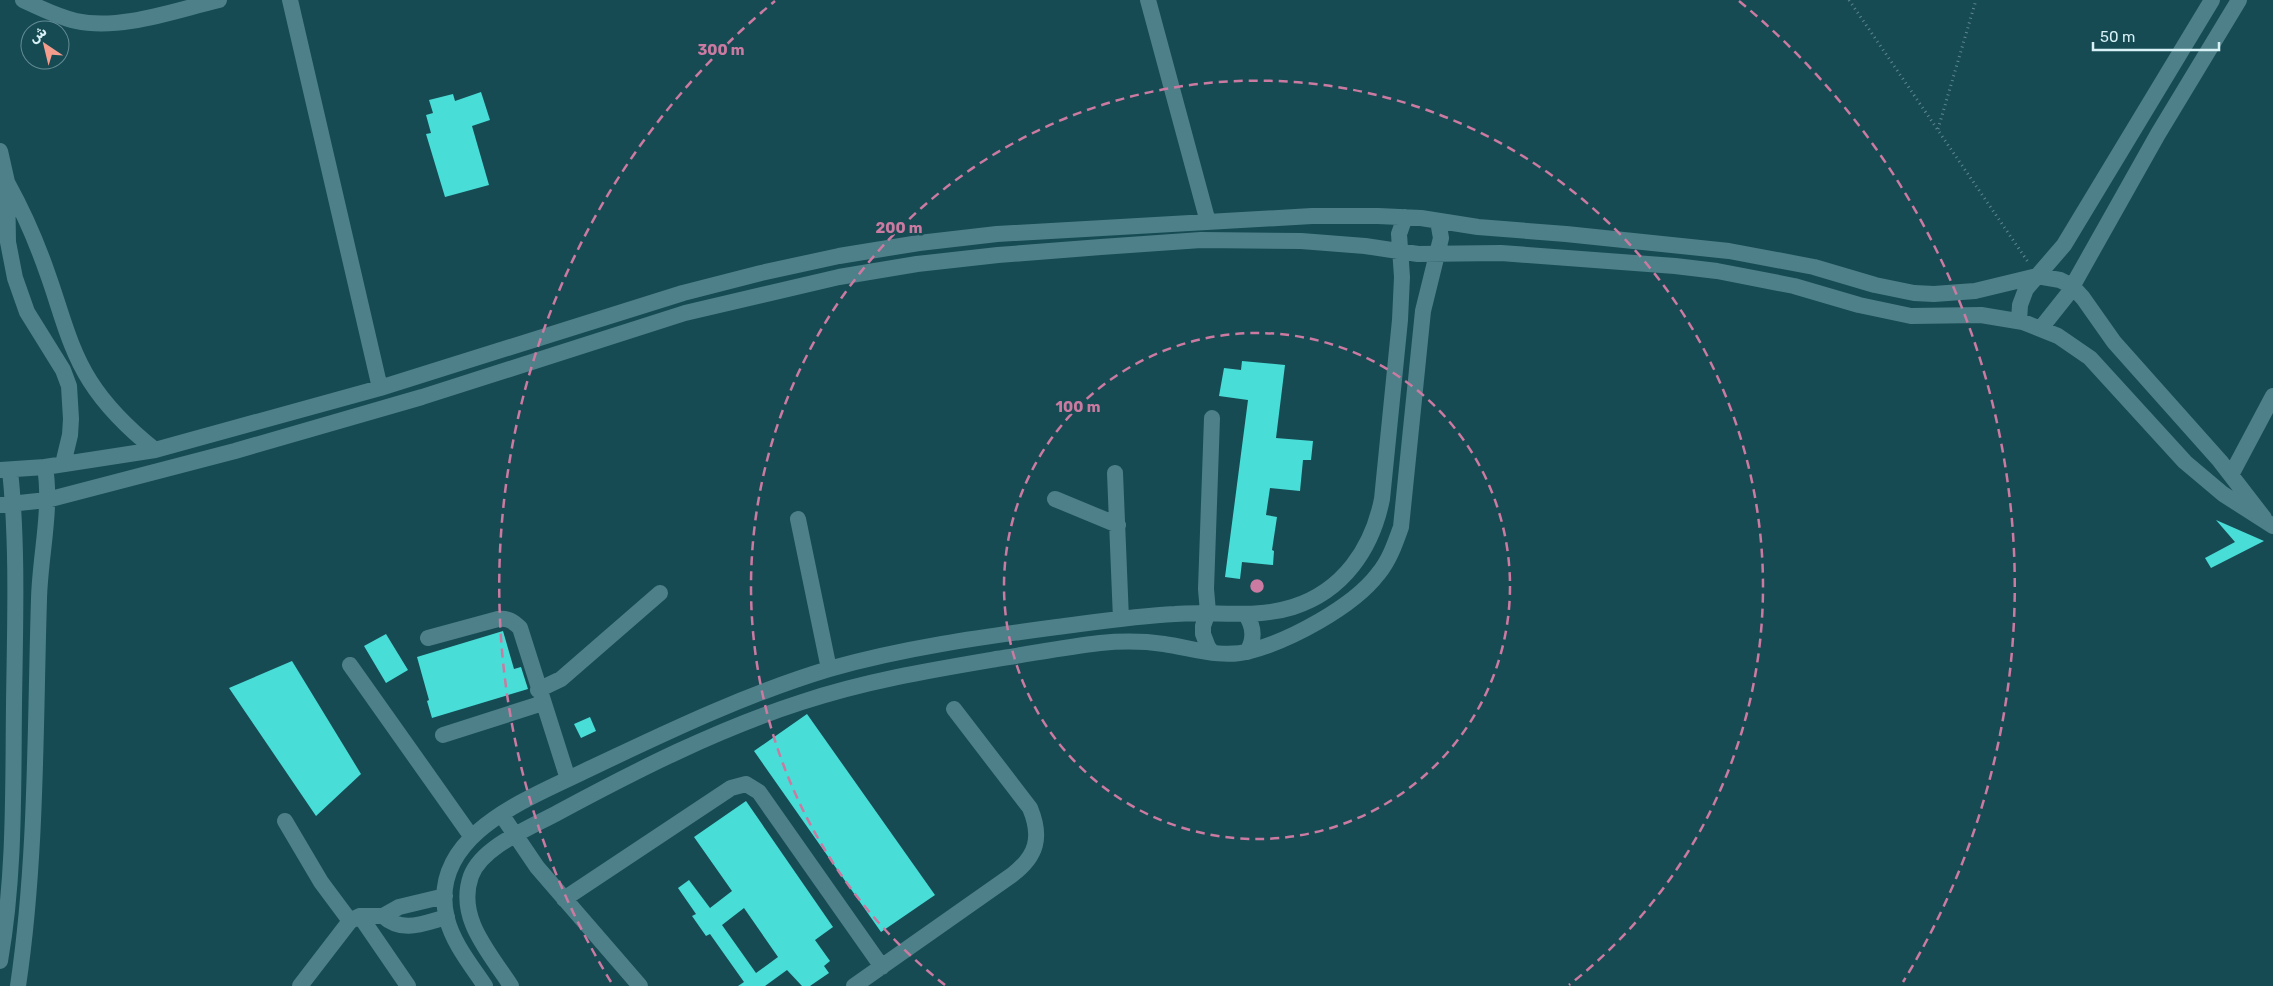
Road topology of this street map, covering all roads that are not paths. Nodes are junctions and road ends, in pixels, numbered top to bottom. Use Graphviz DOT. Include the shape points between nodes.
graph roads {
  1 [pos="23,0"];
  2 [pos="219,0"];
  3 [pos="290,0"];
  4 [pos="1148,0"];
  5 [pos="2212,0"];
  6 [pos="2239,0"];
  7 [pos="0,151"];
  8 [pos="7,182"];
  9 [pos="1406,217"];
  10 [pos="1438,221"];
  11 [pos="1208,222"];
  12 [pos="1400,250"];
  13 [pos="1437,253"];
  14 [pos="2038,276"];
  15 [pos="2072,286"];
  16 [pos="2019,321"];
  17 [pos="2041,328"];
  18 [pos="80,364"];
  19 [pos="63,370"];
  20 [pos="380,388"];
  21 [pos="2273,396"];
  22 [pos="1212,418"];
  23 [pos="155,450"];
  24 [pos="62,464"];
  25 [pos="45,467"];
  26 [pos="5,470"];
  27 [pos="1115,473"];
  28 [pos="2231,475"];
  29 [pos="1055,499"];
  30 [pos="47,500"];
  31 [pos="7,505"];
  32 [pos="798,519"];
  33 [pos="2268,522"];
  34 [pos="1118,525"];
  35 [pos="660,593"];
  36 [pos="1208,612"];
  37 [pos="1245,614"];
  38 [pos="1121,619"];
  39 [pos="428,638"];
  40 [pos="1247,652"];
  41 [pos="1213,653"];
  42 [pos="350,665"];
  43 [pos="829,669"];
  44 [pos="540,696"];
  45 [pos="954,709"];
  46 [pos="443,735"];
  47 [pos="568,780"];
  48 [pos="501,814"];
  49 [pos="285,821"];
  50 [pos="471,836"];
  51 [pos="515,836"];
  52 [pos="445,896"];
  53 [pos="564,899"];
  54 [pos="383,916"];
  55 [pos="447,917"];
  56 [pos="355,919"];
  57 [pos="0,961"];
  58 [pos="882,967"];
  59 [pos="18,986"];
  60 [pos="300,986"];
  61 [pos="408,986"];
  62 [pos="485,986"];
  63 [pos="511,986"];
  64 [pos="640,986"];
  65 [pos="854,986"];
  1 -- 2 [label="street" via="64,18 108,24"];
  3 -- 20 [label="street"];
  4 -- 11 [label="street"];
  5 -- 14 [label="street" via="2068,239"];
  6 -- 15 [label="street"];
  7 -- 8 [label="street"];
  8 -- 18 [label="street" via="38,246"];
  8 -- 19 [label="street" via="8,242 15,278 35,328"];
  9 -- 10 [label="street"];
  9 -- 11 [label="street" via="1312,216"];
  9 -- 12 [label="street" via="1399,234"];
  10 -- 13 [label="street" via="1441,238"];
  10 -- 14 [label="street" via="1729,251 1814,267 1914,293 1975,291"];
  11 -- 20 [label="street" via="997,234 839,256 683,293"];
  12 -- 13 [label="street" via="1418,254"];
  12 -- 30 [label="street" via="1333,242 1201,240 998,255 839,276 685,313 329,425"];
  12 -- 37 [label="street" via="1400,320 1382,499 1370,539 1346,574 1312,599 1278,610"];
  13 -- 16 [label="street" via="1530,255 1717,271 1794,286 1911,316 1981,315"];
  13 -- 40 [label="street" via="1422,311 1405,501 1401,527 1392,552 1378,575 1319,622"];
  14 -- 15 [label="street"];
  14 -- 16 [label="street" via="2022,297"];
  15 -- 17 [label="street"];
  15 -- 28 [label="street" via="2114,342"];
  16 -- 17 [label="street"];
  17 -- 33 [label="street" via="2090,358 2185,462 2223,494"];
  18 -- 19 [label="street"];
  18 -- 23 [label="street" via="115,414"];
  19 -- 24 [label="street" via="69,386 71,419"];
  20 -- 23 [label="street"];
  21 -- 28 [label="street"];
  22 -- 36 [label="street"];
  23 -- 24 [label="street"];
  24 -- 25 [label="street"];
  25 -- 26 [label="street"];
  25 -- 30 [label="street"];
  26 -- 31 [label="street"];
  27 -- 34 [label="street"];
  28 -- 33 [label="street"];
  29 -- 34 [label="street"];
  30 -- 31 [label="street"];
  30 -- 59 [label="street" via="40,567 31,871"];
  31 -- 57 [label="street" via="15,582 14,786 10,883"];
  32 -- 43 [label="street"];
  34 -- 38 [label="street"];
  35 -- 44 [label="street"];
  36 -- 37 [label="street"];
  36 -- 38 [label="street"];
  36 -- 41 [label="street" via="1203,634"];
  37 -- 40 [label="street" via="1253,633"];
  38 -- 43 [label="street" via="947,644"];
  39 -- 44 [label="street" via="498,619 514,622 523,636"];
  40 -- 41 [label="street"];
  41 -- 51 [label="street" via="1160,644 1101,643 877,681 804,701 732,728 594,793"];
  42 -- 50 [label="street"];
  43 -- 47 [label="street" via="703,716"];
  44 -- 46 [label="street"];
  44 -- 47 [label="street"];
  45 -- 58 [label="street" via="1030,808 1036,822 1037,838 1033,853 1024,866"];
  47 -- 48 [label="street"];
  48 -- 50 [label="street"];
  48 -- 51 [label="street"];
  49 -- 56 [label="street" via="321,882"];
  50 -- 52 [label="street" via="459,851 448,875"];
  51 -- 53 [label="street"];
  51 -- 63 [label="street" via="485,856 472,873 466,894 468,915 477,934"];
  52 -- 54 [label="street" via="399,907"];
  52 -- 55 [label="street"];
  53 -- 58 [label="street" via="731,788 746,784 758,792"];
  53 -- 64 [label="street"];
  54 -- 55 [label="street" via="390,923 406,928"];
  54 -- 56 [label="street"];
  55 -- 62 [label="street" via="462,950"];
  56 -- 60 [label="street"];
  56 -- 61 [label="street"];
  58 -- 65 [label="street"];
}
